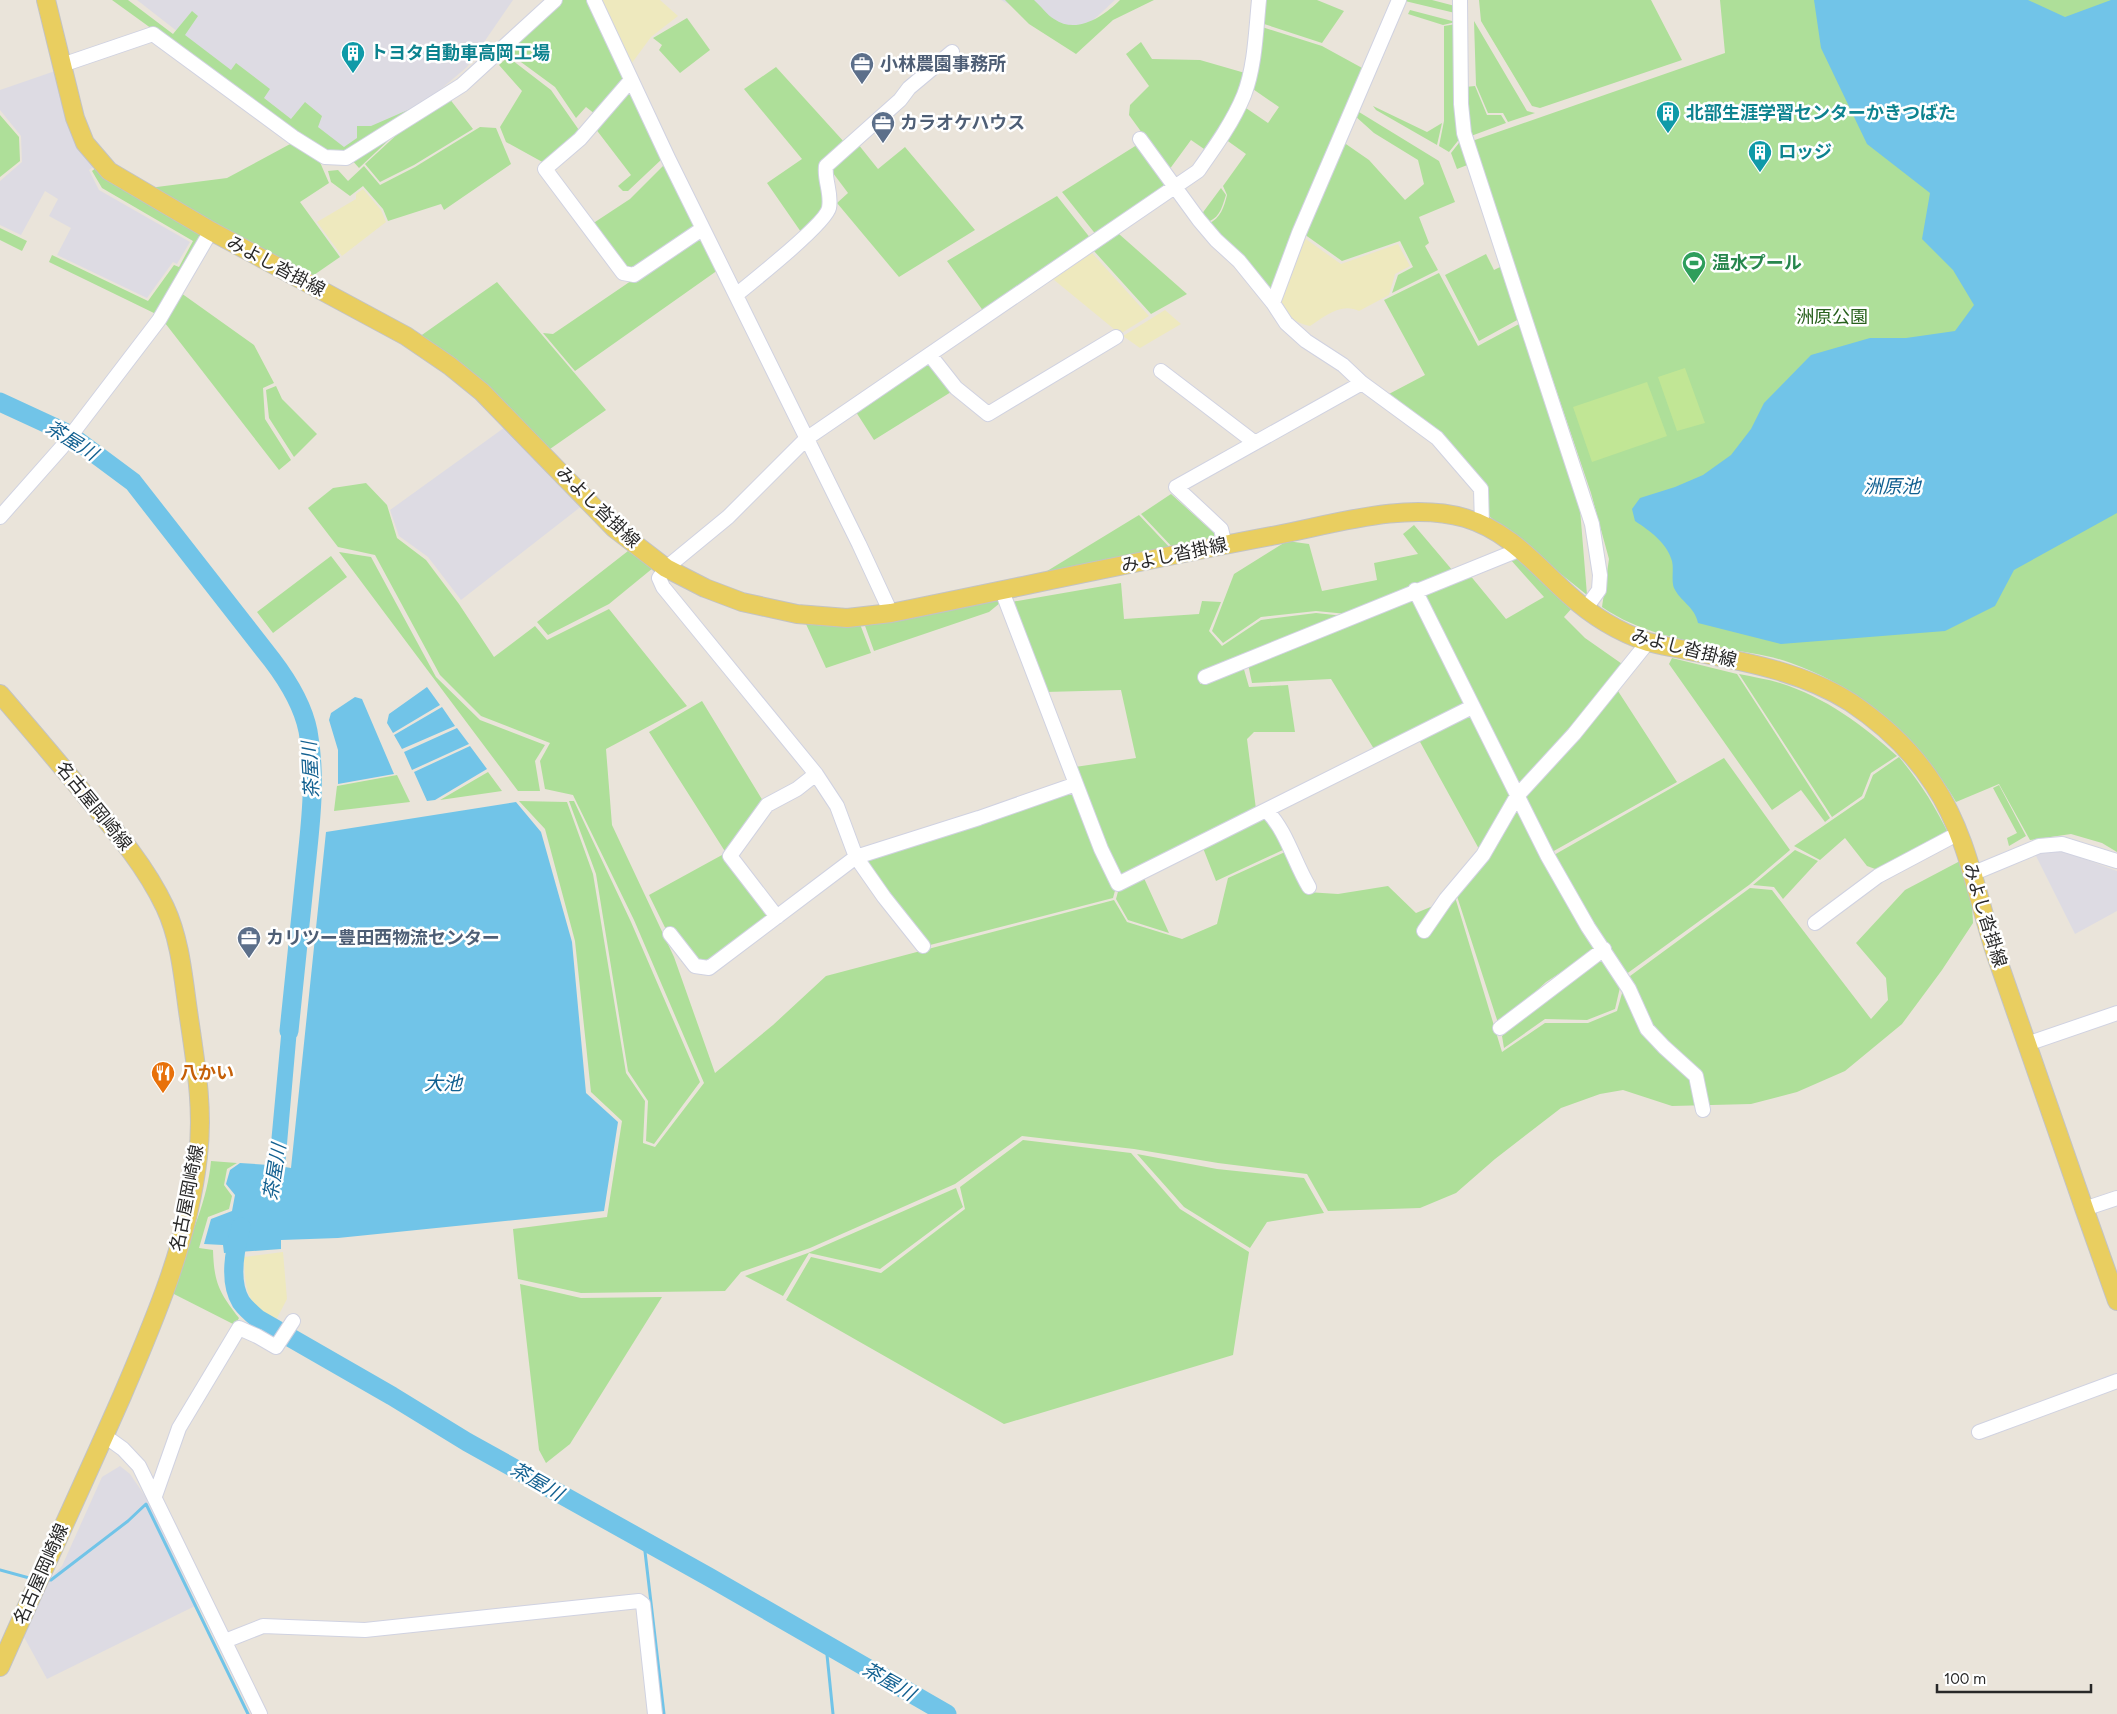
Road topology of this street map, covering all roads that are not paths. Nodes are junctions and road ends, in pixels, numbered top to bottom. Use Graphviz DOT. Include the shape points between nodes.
graph roads {
  1 [pos="46,0"];
  2 [pos="555,0"];
  3 [pos="594,0"];
  4 [pos="1259,0"];
  5 [pos="1398,0"];
  6 [pos="1460,0"];
  7 [pos="952,52"];
  8 [pos="62,65"];
  9 [pos="631,80"];
  10 [pos="1140,139"];
  11 [pos="1176,187"];
  12 [pos="702,229"];
  13 [pos="211,231"];
  14 [pos="736,295"];
  15 [pos="1272,303"];
  16 [pos="1116,336"];
  17 [pos="930,355"];
  18 [pos="1160,371"];
  19 [pos="1362,383"];
  20 [pos="806,439"];
  21 [pos="1254,442"];
  22 [pos="0,517"];
  23 [pos="1482,525"];
  24 [pos="1225,545"];
  25 [pos="1521,549"];
  26 [pos="666,568"];
  27 [pos="1415,590"];
  28 [pos="1002,591"];
  29 [pos="1586,608"];
  30 [pos="891,614"];
  31 [pos="1648,642"];
  32 [pos="1205,677"];
  33 [pos="0,694"];
  34 [pos="1472,707"];
  35 [pos="816,774"];
  36 [pos="1076,784"];
  37 [pos="1517,796"];
  38 [pos="1267,811"];
  39 [pos="1959,833"];
  40 [pos="856,857"];
  41 [pos="2117,861"];
  42 [pos="1974,873"];
  43 [pos="1309,887"];
  44 [pos="777,917"];
  45 [pos="1815,923"];
  46 [pos="1424,930"];
  47 [pos="670,934"];
  48 [pos="923,946"];
  49 [pos="1604,949"];
  50 [pos="2117,1013"];
  51 [pos="1500,1028"];
  52 [pos="2027,1044"];
  53 [pos="1703,1110"];
  54 [pos="2117,1198"];
  55 [pos="2084,1209"];
  56 [pos="2117,1301"];
  57 [pos="293,1321"];
  58 [pos="2117,1381"];
  59 [pos="1979,1432"];
  60 [pos="104,1436"];
  61 [pos="155,1496"];
  62 [pos="225,1641"];
  63 [pos="0,1667"];
  64 [pos="260,1714"];
  65 [pos="655,1714"];
  1 -- 8 [label="main road, みよし沓掛線"];
  2 -- 8 [label="street" via="462,84 346,158 325,157 293,137 153,34"];
  3 -- 9 [label="street"];
  4 -- 11 [label="street" via="1244,94 1220,140 1198,171"];
  5 -- 15 [label="street"];
  6 -- 29 [label="street" via="1464,133 1592,524 1600,576 1599,590"];
  7 -- 14 [label="street" via="826,166 824,175 830,192 829,210 806,236"];
  8 -- 13 [label="main road, みよし沓掛線" via="75,118 96,159 130,185"];
  9 -- 12 [label="street"];
  9 -- 12 [label="street" via="580,139 545,169 623,273 634,275"];
  10 -- 11 [label="street"];
  11 -- 15 [label="street" via="1216,240 1239,261"];
  11 -- 17 [label="street"];
  12 -- 14 [label="street"];
  13 -- 22 [label="street" via="160,320 62,447"];
  13 -- 26 [label="main road, みよし沓掛線" via="406,336 450,366 482,392 614,528"];
  14 -- 20 [label="street"];
  15 -- 19 [label="street" via="1286,324 1343,365"];
  16 -- 17 [label="street" via="988,414 956,388"];
  17 -- 20 [label="street"];
  18 -- 21 [label="street"];
  19 -- 21 [label="street"];
  19 -- 23 [label="street" via="1437,438 1481,488"];
  20 -- 26 [label="street" via="728,517"];
  20 -- 30 [label="street"];
  21 -- 24 [label="street" via="1176,487 1221,529"];
  23 -- 24 [label="main road, みよし沓掛線" via="1443,513 1415,512"];
  23 -- 25 [label="main road, みよし沓掛線"];
  24 -- 28 [label="main road, みよし沓掛線"];
  25 -- 27 [label="street"];
  25 -- 29 [label="main road, みよし沓掛線"];
  26 -- 30 [label="main road, みよし沓掛線" via="742,602 797,614 847,618"];
  26 -- 35 [label="street" via="659,578 663,587"];
  27 -- 32 [label="street"];
  27 -- 34 [label="street"];
  28 -- 30 [label="main road, みよし沓掛線"];
  28 -- 36 [label="street"];
  29 -- 31 [label="main road, みよし沓掛線" via="1614,628"];
  31 -- 37 [label="street" via="1574,734"];
  31 -- 39 [label="main road, みよし沓掛線" via="1792,675 1847,701 1884,728 1920,765"];
  33 -- 60 [label="main road, 名古屋岡崎線" via="121,838 166,908 179,950 198,1072 201,1106 199,1147 190,1206 172,1273 150,1332"];
  34 -- 37 [label="street"];
  34 -- 38 [label="street"];
  35 -- 40 [label="street" via="837,806"];
  35 -- 44 [label="street" via="797,790 767,805 730,856"];
  36 -- 38 [label="street" via="1118,884"];
  36 -- 40 [label="street"];
  37 -- 46 [label="street" via="1483,855"];
  37 -- 49 [label="street" via="1574,902"];
  38 -- 43 [label="street" via="1275,820"];
  39 -- 42 [label="main road, みよし沓掛線"];
  39 -- 45 [label="street" via="1878,876"];
  40 -- 44 [label="street"];
  40 -- 48 [label="street"];
  41 -- 42 [label="street" via="2062,844 2039,846"];
  42 -- 52 [label="main road, みよし沓掛線" via="1982,911"];
  44 -- 47 [label="street" via="709,968 695,966"];
  49 -- 51 [label="street"];
  49 -- 53 [label="street" via="1637,1003 1647,1029 1696,1076"];
  50 -- 52 [label="street"];
  52 -- 55 [label="main road, みよし沓掛線"];
  54 -- 55 [label="street"];
  55 -- 56 [label="main road, みよし沓掛線"];
  57 -- 61 [label="street" via="276,1347 240,1328 179,1428"];
  58 -- 59 [label="street"];
  60 -- 61 [label="street" via="123,1448 139,1466"];
  60 -- 63 [label="main road, 名古屋岡崎線"];
  61 -- 62 [label="street"];
  62 -- 64 [label="street"];
  62 -- 65 [label="street" via="268,1625 365,1630 639,1601 643,1604"];
}
